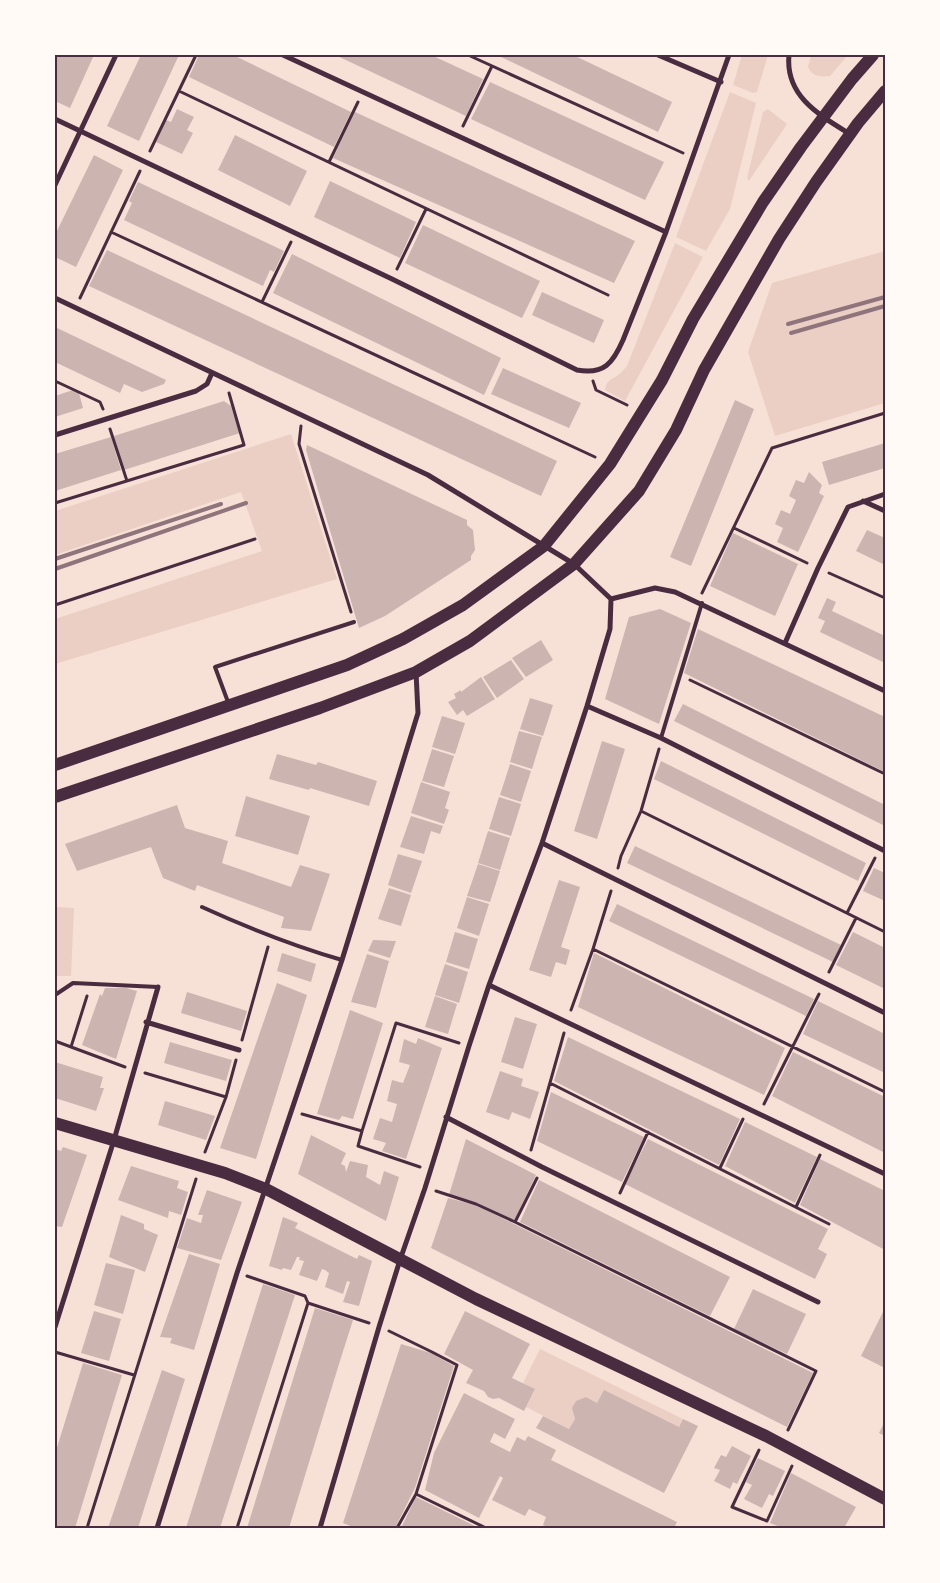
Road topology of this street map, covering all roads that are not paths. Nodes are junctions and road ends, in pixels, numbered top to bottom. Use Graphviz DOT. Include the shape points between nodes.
graph roads {
  1 [pos="116,55"];
  2 [pos="283,55"];
  3 [pos="658,55"];
  4 [pos="729,55"];
  5 [pos="789,55"];
  6 [pos="873,55"];
  7 [pos="720,82"];
  8 [pos="885,91"];
  9 [pos="824,118"];
  10 [pos="55,119"];
  11 [pos="80,131"];
  12 [pos="850,135"];
  13 [pos="55,185"];
  14 [pos="666,232"];
  15 [pos="55,298"];
  16 [pos="212,373"];
  17 [pos="55,435"];
  18 [pos="885,494"];
  19 [pos="863,501"];
  20 [pos="885,511"];
  21 [pos="544,546"];
  22 [pos="574,564"];
  23 [pos="611,599"];
  24 [pos="700,602"];
  25 [pos="354,622"];
  26 [pos="785,643"];
  27 [pos="416,672"];
  28 [pos="885,691"];
  29 [pos="230,706"];
  30 [pos="587,706"];
  31 [pos="661,738"];
  32 [pos="55,765"];
  33 [pos="55,797"];
  34 [pos="542,843"];
  35 [pos="883,850"];
  36 [pos="202,907"];
  37 [pos="342,960"];
  38 [pos="489,985"];
  39 [pos="158,987"];
  40 [pos="55,995"];
  41 [pos="885,1013"];
  42 [pos="146,1022"];
  43 [pos="239,1050"];
  44 [pos="446,1118"];
  45 [pos="55,1123"];
  46 [pos="114,1140"];
  47 [pos="885,1174"];
  48 [pos="266,1189"];
  49 [pos="400,1260"];
  50 [pos="818,1302"];
  51 [pos="55,1327"];
  52 [pos="885,1499"];
  53 [pos="157,1528"];
  54 [pos="321,1528"];
  1 -- 11 [label="street"];
  2 -- 14 [label="street"];
  3 -- 7 [label="street"];
  4 -- 7 [label="street"];
  5 -- 9 [label="street" via="792,85"];
  6 -- 9 [label="main road"];
  7 -- 14 [label="street"];
  8 -- 12 [label="main road"];
  9 -- 12 [label="street"];
  9 -- 21 [label="main road" via="758,210 693,319 662,380 610,464"];
  10 -- 11 [label="street"];
  11 -- 13 [label="street"];
  11 -- 14 [label="street" via="577,370 597,370 615,358"];
  12 -- 22 [label="main road" via="779,239 704,370 676,430 639,491"];
  15 -- 16 [label="street"];
  16 -- 17 [label="street" via="207,384 196,391"];
  16 -- 21 [label="street" via="428,475"];
  18 -- 19 [label="street"];
  19 -- 20 [label="street"];
  19 -- 26 [label="street" via="848,507"];
  21 -- 22 [label="street"];
  21 -- 29 [label="main road" via="462,605 403,639 347,665"];
  22 -- 23 [label="street"];
  22 -- 27 [label="main road" via="470,641"];
  23 -- 24 [label="street" via="655,588"];
  23 -- 30 [label="street" via="610,630"];
  24 -- 26 [label="street"];
  24 -- 31 [label="lane"];
  25 -- 29 [label="lane" via="215,667"];
  26 -- 28 [label="street"];
  27 -- 33 [label="main road" via="312,711"];
  27 -- 37 [label="street" via="418,713"];
  29 -- 32 [label="main road"];
  30 -- 31 [label="street"];
  30 -- 34 [label="street"];
  31 -- 35 [label="street"];
  34 -- 38 [label="street"];
  34 -- 41 [label="street"];
  36 -- 37 [label="lane" via="271,937"];
  37 -- 48 [label="street"];
  38 -- 44 [label="street"];
  38 -- 47 [label="street"];
  39 -- 40 [label="lane" via="73,983"];
  39 -- 42 [label="street"];
  42 -- 43 [label="street"];
  42 -- 46 [label="street"];
  44 -- 49 [label="street"];
  44 -- 50 [label="street"];
  45 -- 46 [label="main road"];
  46 -- 48 [label="main road" via="225,1173"];
  46 -- 51 [label="street"];
  48 -- 49 [label="main road"];
  48 -- 53 [label="street"];
  49 -- 52 [label="main road" via="766,1436"];
  49 -- 54 [label="street"];
}
